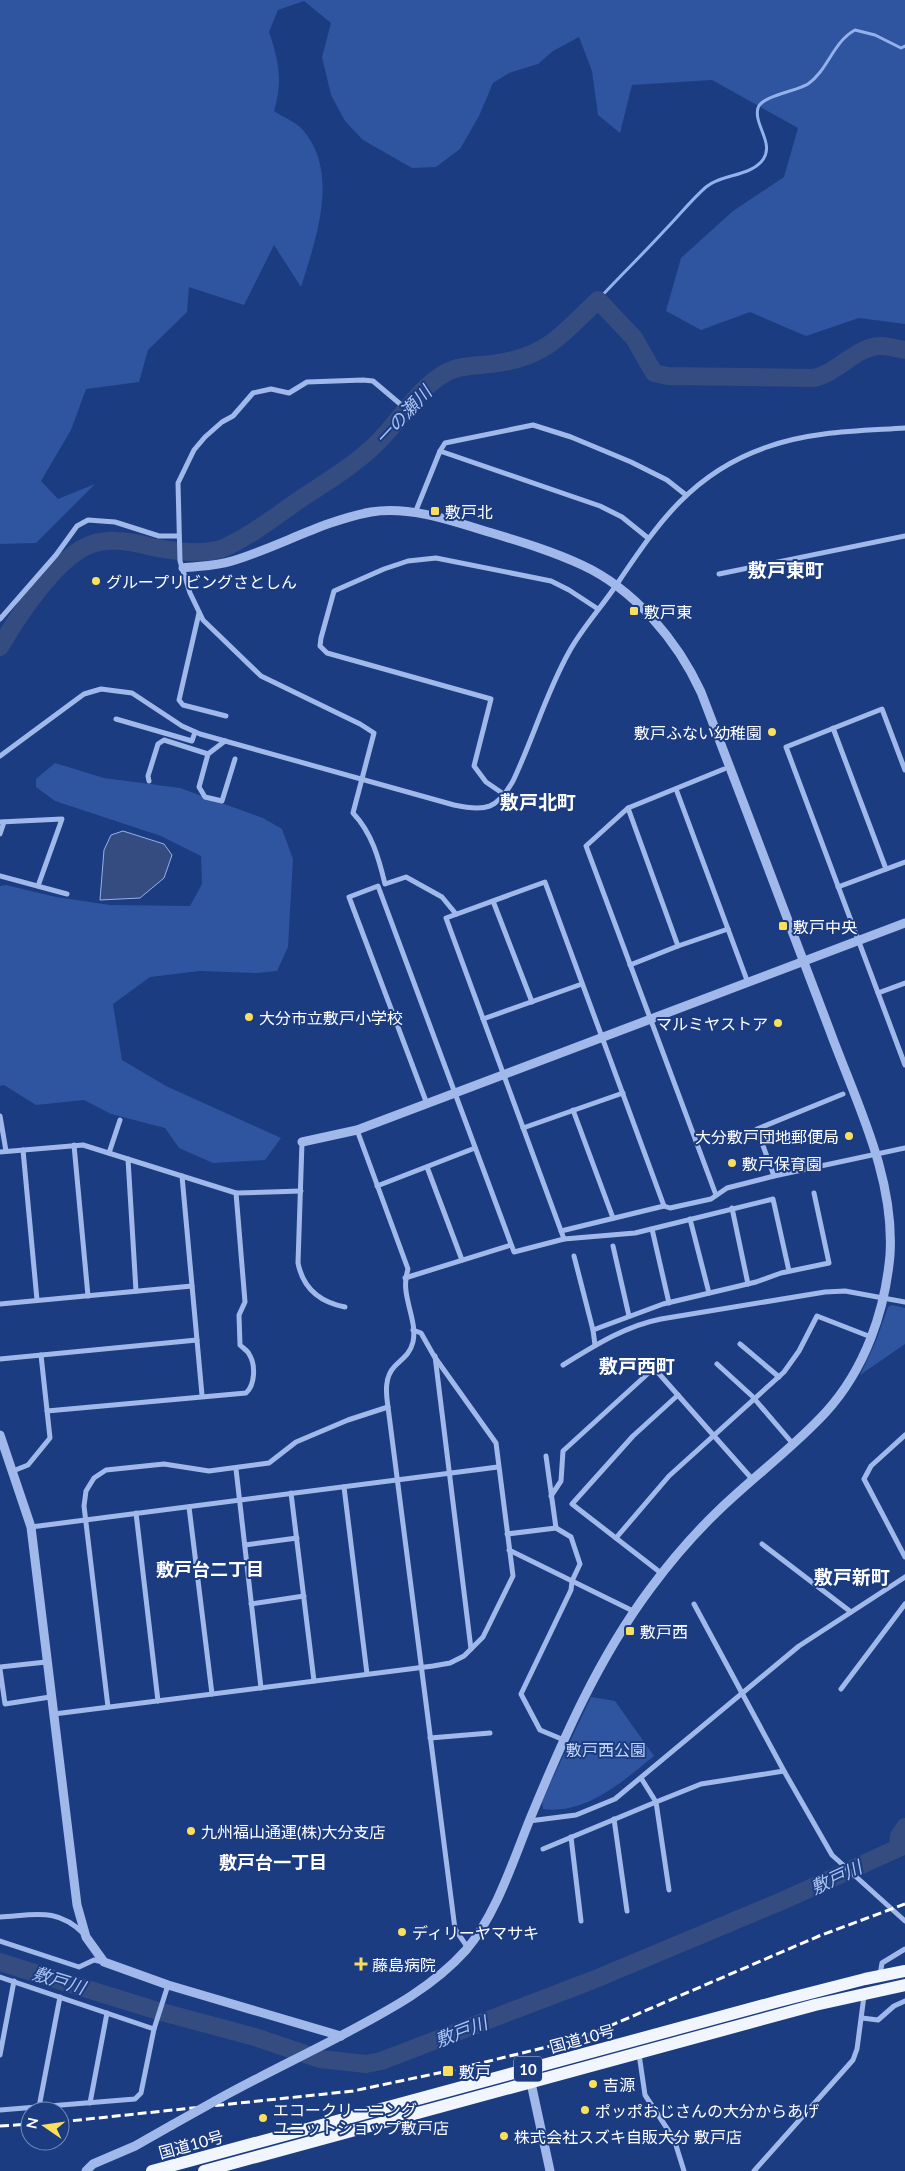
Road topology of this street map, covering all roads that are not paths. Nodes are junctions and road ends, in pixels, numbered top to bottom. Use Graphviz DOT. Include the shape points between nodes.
graph roads {
  1 [pos="400,403"];
  2 [pos="905,428"];
  3 [pos="440,451"];
  4 [pos="686,495"];
  5 [pos="415,513"];
  6 [pos="905,536"];
  7 [pos="648,538"];
  8 [pos="179,539"];
  9 [pos="182,564"];
  10 [pos="719,574"];
  11 [pos="616,586"];
  12 [pos="598,609"];
  13 [pos="199,612"];
  14 [pos="0,619"];
  15 [pos="226,716"];
  16 [pos="116,719"];
  17 [pos="833,728"];
  18 [pos="195,732"];
  19 [pos="225,741"];
  20 [pos="208,754"];
  21 [pos="0,756"];
  22 [pos="235,759"];
  23 [pos="724,769"];
  24 [pos="905,770"];
  25 [pos="362,780"];
  26 [pos="149,782"];
  27 [pos="676,789"];
  28 [pos="505,795"];
  29 [pos="628,808"];
  30 [pos="2,822"];
  31 [pos="0,834"];
  32 [pos="905,862"];
  33 [pos="886,869"];
  34 [pos="0,876"];
  35 [pos="38,886"];
  36 [pos="838,887"];
  37 [pos="67,894"];
  38 [pos="493,900"];
  39 [pos="456,914"];
  40 [pos="905,923"];
  41 [pos="728,930"];
  42 [pos="858,941"];
  43 [pos="678,946"];
  44 [pos="804,962"];
  45 [pos="630,965"];
  46 [pos="748,983"];
  47 [pos="905,983"];
  48 [pos="582,984"];
  49 [pos="878,993"];
  50 [pos="532,1002"];
  51 [pos="483,1019"];
  52 [pos="650,1019"];
  53 [pos="602,1038"];
  54 [pos="905,1065"];
  55 [pos="504,1075"];
  56 [pos="455,1093"];
  57 [pos="622,1093"];
  58 [pos="843,1094"];
  59 [pos="427,1104"];
  60 [pos="573,1110"];
  61 [pos="0,1116"];
  62 [pos="120,1120"];
  63 [pos="523,1128"];
  64 [pos="357,1130"];
  65 [pos="302,1142"];
  66 [pos="74,1145"];
  67 [pos="475,1148"];
  68 [pos="905,1148"];
  69 [pos="22,1150"];
  70 [pos="6,1151"];
  71 [pos="0,1152"];
  72 [pos="109,1153"];
  73 [pos="876,1155"];
  74 [pos="128,1159"];
  75 [pos="427,1167"];
  76 [pos="182,1176"];
  77 [pos="774,1176"];
  78 [pos="377,1186"];
  79 [pos="301,1191"];
  80 [pos="236,1193"];
  81 [pos="814,1193"];
  82 [pos="716,1195"];
  83 [pos="664,1206"];
  84 [pos="732,1208"];
  85 [pos="613,1218"];
  86 [pos="690,1219"];
  87 [pos="652,1229"];
  88 [pos="561,1231"];
  89 [pos="564,1239"];
  90 [pos="511,1245"];
  91 [pos="613,1246"];
  92 [pos="574,1256"];
  93 [pos="462,1260"];
  94 [pos="790,1271"];
  95 [pos="405,1278"];
  96 [pos="748,1284"];
  97 [pos="192,1286"];
  98 [pos="136,1291"];
  99 [pos="709,1294"];
  100 [pos="88,1296"];
  101 [pos="884,1296"];
  102 [pos="37,1300"];
  103 [pos="905,1302"];
  104 [pos="669,1303"];
  105 [pos="0,1304"];
  106 [pos="345,1307"];
  107 [pos="628,1316"];
  108 [pos="413,1330"];
  109 [pos="593,1330"];
  110 [pos="872,1337"];
  111 [pos="197,1340"];
  112 [pos="740,1344"];
  113 [pos="595,1345"];
  114 [pos="41,1355"];
  115 [pos="435,1356"];
  116 [pos="0,1358"];
  117 [pos="717,1364"];
  118 [pos="563,1365"];
  119 [pos="779,1377"];
  120 [pos="202,1395"];
  121 [pos="678,1395"];
  122 [pos="754,1400"];
  123 [pos="388,1407"];
  124 [pos="47,1411"];
  125 [pos="713,1434"];
  126 [pos="0,1435"];
  127 [pos="905,1435"];
  128 [pos="793,1444"];
  129 [pos="546,1456"];
  130 [pos="498,1467"];
  131 [pos="236,1469"];
  132 [pos="13,1471"];
  133 [pos="448,1473"];
  134 [pos="397,1480"];
  135 [pos="753,1480"];
  136 [pos="344,1486"];
  137 [pos="291,1493"];
  138 [pos="551,1496"];
  139 [pos="239,1500"];
  140 [pos="189,1507"];
  141 [pos="136,1514"];
  142 [pos="85,1520"];
  143 [pos="31,1527"];
  144 [pos="556,1528"];
  145 [pos="507,1534"];
  146 [pos="297,1538"];
  147 [pos="616,1538"];
  148 [pos="762,1544"];
  149 [pos="245,1545"];
  150 [pos="509,1550"];
  151 [pos="905,1557"];
  152 [pos="661,1574"];
  153 [pos="905,1577"];
  154 [pos="572,1581"];
  155 [pos="304,1596"];
  156 [pos="251,1604"];
  157 [pos="694,1604"];
  158 [pos="905,1604"];
  159 [pos="633,1611"];
  160 [pos="851,1612"];
  161 [pos="471,1648"];
  162 [pos="46,1662"];
  163 [pos="0,1668"];
  164 [pos="421,1668"];
  165 [pos="367,1674"];
  166 [pos="314,1681"];
  167 [pos="261,1688"];
  168 [pos="841,1689"];
  169 [pos="212,1694"];
  170 [pos="742,1694"];
  171 [pos="50,1697"];
  172 [pos="158,1701"];
  173 [pos="108,1707"];
  174 [pos="53,1714"];
  175 [pos="490,1733"];
  176 [pos="430,1738"];
  177 [pos="564,1740"];
  178 [pos="784,1771"];
  179 [pos="641,1778"];
  180 [pos="656,1802"];
  181 [pos="614,1819"];
  182 [pos="529,1821"];
  183 [pos="571,1837"];
  184 [pos="543,1849"];
  185 [pos="669,1890"];
  186 [pos="627,1911"];
  187 [pos="0,1918"];
  188 [pos="581,1921"];
  189 [pos="905,1921"];
  190 [pos="86,1937"];
  191 [pos="0,1941"];
  192 [pos="468,1948"];
  193 [pos="905,1948"];
  194 [pos="104,1962"];
  195 [pos="905,1971"];
  196 [pos="880,1975"];
  197 [pos="0,1977"];
  198 [pos="14,1981"];
  199 [pos="905,1985"];
  200 [pos="167,1989"];
  201 [pos="864,1993"];
  202 [pos="60,1997"];
  203 [pos="905,2001"];
  204 [pos="107,2013"];
  205 [pos="862,2018"];
  206 [pos="154,2029"];
  207 [pos="341,2036"];
  208 [pos="639,2053"];
  209 [pos="0,2054"];
  210 [pos="528,2069"];
  211 [pos="531,2082"];
  212 [pos="40,2101"];
  213 [pos="90,2102"];
  214 [pos="70,2104"];
  215 [pos="20,2108"];
  216 [pos="0,2110"];
  217 [pos="86,2171"];
  218 [pos="152,2171"];
  219 [pos="204,2171"];
  220 [pos="550,2171"];
  221 [pos="684,2171"];
  222 [pos="754,2171"];
  1 -- 8 [label="street" via="373,381 363,380 307,382 289,393 271,389 253,393 233,416 204,437 194,450 178,483"];
  2 -- 4 [label="street" via="818,434 767,446 720,469"];
  3 -- 4 [label="street" via="445,443 534,425 631,462 667,480"];
  3 -- 5 [label="street"];
  3 -- 7 [label="street" via="600,506 622,517"];
  4 -- 7 [label="street"];
  5 -- 9 [label="street" via="362,514 231,562"];
  5 -- 11 [label="street" via="458,522 552,552 583,565"];
  6 -- 10 [label="street"];
  7 -- 11 [label="street"];
  8 -- 9 [label="street"];
  8 -- 14 [label="street" via="115,522 88,520 77,526"];
  9 -- 13 [label="street"];
  11 -- 12 [label="street"];
  11 -- 44 [label="street" via="656,622 690,667"];
  12 -- 28 [label="street" via="568,653 528,750"];
  12 -- 28 [label="street" via="551,581 436,558 408,561 334,591 320,646 327,653 490,700 474,766 486,782"];
  13 -- 15 [label="street" via="179,700 183,705"];
  13 -- 25 [label="street" via="203,620 261,676 374,733"];
  16 -- 18 [label="street" via="192,741"];
  17 -- 24 [label="street" via="882,709"];
  17 -- 33 [label="street"];
  17 -- 36 [label="street" via="786,747"];
  18 -- 19 [label="street"];
  18 -- 21 [label="street" via="132,693 101,689 84,694"];
  19 -- 20 [label="street"];
  19 -- 25 [label="street"];
  20 -- 22 [label="street" via="200,787 205,797 222,801"];
  20 -- 26 [label="street" via="164,740 158,744"];
  23 -- 27 [label="street"];
  25 -- 28 [label="street" via="471,809 496,804"];
  25 -- 39 [label="street" via="354,813 370,839 385,884 406,878 442,897"];
  27 -- 29 [label="street"];
  27 -- 41 [label="street"];
  29 -- 43 [label="street"];
  29 -- 45 [label="street" via="586,846"];
  30 -- 31 [label="street"];
  30 -- 35 [label="street" via="62,819"];
  32 -- 33 [label="street"];
  33 -- 36 [label="street"];
  34 -- 35 [label="street"];
  35 -- 37 [label="street"];
  36 -- 42 [label="street"];
  38 -- 39 [label="street"];
  38 -- 48 [label="street" via="545,882"];
  38 -- 50 [label="street"];
  39 -- 51 [label="street" via="446,918"];
  40 -- 42 [label="street"];
  41 -- 43 [label="street"];
  41 -- 46 [label="street"];
  42 -- 44 [label="street"];
  42 -- 49 [label="street"];
  43 -- 45 [label="street"];
  44 -- 46 [label="street"];
  44 -- 73 [label="street"];
  45 -- 52 [label="street"];
  46 -- 52 [label="street"];
  47 -- 49 [label="street"];
  48 -- 50 [label="street"];
  48 -- 53 [label="street"];
  49 -- 54 [label="street"];
  50 -- 51 [label="street"];
  51 -- 55 [label="street"];
  52 -- 53 [label="street"];
  52 -- 82 [label="street"];
  53 -- 55 [label="street"];
  53 -- 57 [label="street"];
  55 -- 56 [label="street"];
  55 -- 63 [label="street"];
  56 -- 59 [label="street"];
  56 -- 59 [label="street" via="378,886 350,896"];
  56 -- 67 [label="street"];
  57 -- 60 [label="street"];
  57 -- 83 [label="street"];
  58 -- 77 [label="street" via="757,1130"];
  59 -- 64 [label="street"];
  60 -- 63 [label="street"];
  60 -- 85 [label="street"];
  61 -- 70 [label="street"];
  62 -- 72 [label="street"];
  63 -- 88 [label="street"];
  64 -- 65 [label="street"];
  64 -- 78 [label="street"];
  65 -- 79 [label="street"];
  66 -- 69 [label="street"];
  66 -- 72 [label="street"];
  66 -- 100 [label="street"];
  67 -- 75 [label="street"];
  67 -- 90 [label="street"];
  68 -- 73 [label="street"];
  69 -- 70 [label="street"];
  69 -- 102 [label="street"];
  70 -- 71 [label="street"];
  72 -- 74 [label="street"];
  73 -- 77 [label="street"];
  73 -- 101 [label="street" via="890,1232"];
  74 -- 76 [label="street"];
  74 -- 98 [label="street"];
  75 -- 78 [label="street"];
  75 -- 93 [label="street"];
  76 -- 80 [label="street"];
  76 -- 97 [label="street"];
  77 -- 82 [label="street" via="727,1188"];
  78 -- 95 [label="street" via="408,1269"];
  79 -- 80 [label="street"];
  79 -- 106 [label="street" via="298,1263 301,1278 314,1294"];
  80 -- 120 [label="street" via="245,1302 239,1315 240,1346 250,1354 254,1379 252,1388 246,1393"];
  81 -- 94 [label="street" via="830,1263"];
  82 -- 83 [label="street" via="670,1208"];
  83 -- 85 [label="street"];
  84 -- 86 [label="street"];
  84 -- 94 [label="street" via="773,1199"];
  84 -- 96 [label="street"];
  85 -- 88 [label="street"];
  86 -- 87 [label="street"];
  86 -- 99 [label="street"];
  87 -- 89 [label="street"];
  87 -- 104 [label="street"];
  88 -- 89 [label="street"];
  89 -- 90 [label="street" via="514,1252"];
  90 -- 93 [label="street"];
  91 -- 107 [label="street"];
  92 -- 109 [label="street"];
  93 -- 95 [label="street"];
  94 -- 96 [label="street"];
  95 -- 108 [label="street"];
  96 -- 99 [label="street"];
  97 -- 98 [label="street"];
  97 -- 111 [label="street"];
  98 -- 100 [label="street"];
  99 -- 104 [label="street"];
  100 -- 102 [label="street"];
  101 -- 103 [label="street"];
  101 -- 110 [label="street"];
  101 -- 113 [label="street" via="825,1292 661,1319 642,1323"];
  102 -- 105 [label="street"];
  104 -- 107 [label="street"];
  107 -- 109 [label="street"];
  108 -- 115 [label="street" via="421,1333"];
  108 -- 123 [label="street" via="409,1352 394,1366 386,1382"];
  109 -- 113 [label="street"];
  110 -- 119 [label="street" via="817,1316 799,1351"];
  110 -- 128 [label="street" via="854,1374 837,1398"];
  111 -- 114 [label="street"];
  111 -- 120 [label="street"];
  112 -- 119 [label="street"];
  113 -- 118 [label="street"];
  114 -- 116 [label="street"];
  114 -- 124 [label="street"];
  115 -- 130 [label="street" via="496,1443"];
  115 -- 133 [label="street"];
  117 -- 122 [label="street"];
  119 -- 122 [label="street"];
  120 -- 124 [label="street"];
  121 -- 125 [label="street"];
  121 -- 138 [label="street" via="654,1368 563,1451 561,1481"];
  121 -- 147 [label="street" via="633,1436 572,1504"];
  122 -- 125 [label="street"];
  122 -- 128 [label="street"];
  123 -- 131 [label="street" via="296,1442 269,1462"];
  123 -- 134 [label="street"];
  124 -- 132 [label="street" via="50,1438 28,1465"];
  125 -- 135 [label="street"];
  125 -- 147 [label="street" via="669,1476"];
  126 -- 132 [label="street"];
  127 -- 151 [label="street" via="871,1466 864,1479"];
  128 -- 135 [label="street"];
  129 -- 138 [label="street"];
  130 -- 133 [label="street"];
  130 -- 145 [label="street"];
  131 -- 139 [label="street"];
  131 -- 142 [label="street" via="198,1470 164,1464 106,1470 94,1478 86,1491"];
  132 -- 143 [label="street"];
  133 -- 134 [label="street"];
  133 -- 161 [label="street"];
  134 -- 136 [label="street"];
  134 -- 164 [label="street"];
  135 -- 152 [label="street" via="718,1510"];
  136 -- 137 [label="street"];
  136 -- 165 [label="street"];
  137 -- 139 [label="street"];
  137 -- 146 [label="street"];
  138 -- 144 [label="street"];
  139 -- 140 [label="street"];
  139 -- 149 [label="street"];
  140 -- 141 [label="street"];
  140 -- 169 [label="street"];
  141 -- 142 [label="street"];
  141 -- 172 [label="street"];
  142 -- 143 [label="street"];
  142 -- 173 [label="street"];
  143 -- 162 [label="street"];
  144 -- 145 [label="street"];
  144 -- 154 [label="street" via="571,1537 580,1564"];
  145 -- 150 [label="street"];
  146 -- 149 [label="street"];
  146 -- 155 [label="street"];
  147 -- 152 [label="street"];
  148 -- 160 [label="street"];
  149 -- 156 [label="street"];
  150 -- 154 [label="street"];
  150 -- 161 [label="street" via="513,1576 482,1637"];
  152 -- 159 [label="street"];
  153 -- 160 [label="street"];
  154 -- 159 [label="street"];
  154 -- 177 [label="street" via="571,1590 521,1694 540,1730"];
  155 -- 156 [label="street"];
  155 -- 166 [label="street"];
  156 -- 167 [label="street"];
  157 -- 170 [label="street"];
  158 -- 168 [label="street"];
  159 -- 177 [label="street"];
  160 -- 170 [label="street" via="799,1646"];
  161 -- 164 [label="street" via="450,1663"];
  162 -- 163 [label="street"];
  162 -- 171 [label="street"];
  163 -- 171 [label="street" via="5,1704"];
  164 -- 165 [label="street"];
  164 -- 176 [label="street"];
  165 -- 166 [label="street"];
  166 -- 167 [label="street"];
  167 -- 169 [label="street"];
  169 -- 172 [label="street"];
  170 -- 178 [label="street"];
  170 -- 179 [label="street"];
  171 -- 174 [label="street"];
  172 -- 173 [label="street"];
  173 -- 174 [label="street"];
  174 -- 190 [label="street" via="77,1905"];
  175 -- 176 [label="street"];
  176 -- 192 [label="street" via="455,1929"];
  177 -- 182 [label="street"];
  178 -- 180 [label="street" via="701,1784"];
  178 -- 189 [label="street" via="822,1839 837,1859"];
  179 -- 180 [label="street"];
  179 -- 182 [label="street" via="597,1808 576,1815"];
  180 -- 181 [label="street"];
  180 -- 185 [label="street"];
  181 -- 183 [label="street"];
  181 -- 186 [label="street"];
  182 -- 192 [label="street" via="499,1896"];
  183 -- 184 [label="street"];
  183 -- 188 [label="street"];
  187 -- 190 [label="street" via="49,1914 68,1920"];
  190 -- 194 [label="street"];
  191 -- 194 [label="street" via="79,1967 94,1960"];
  192 -- 207 [label="street" via="429,1984"];
  193 -- 196 [label="street" via="882,1963"];
  194 -- 200 [label="street"];
  195 -- 196 [label="highway, 国道10号 / 10"];
  196 -- 210 [label="highway, 国道10号 / 10"];
  197 -- 198 [label="street"];
  198 -- 202 [label="street"];
  198 -- 209 [label="street"];
  199 -- 201 [label="highway, 国道10号 / 10"];
  200 -- 206 [label="street"];
  200 -- 207 [label="street"];
  201 -- 205 [label="street"];
  201 -- 208 [label="highway, 国道10号 / 10"];
  202 -- 204 [label="street"];
  202 -- 212 [label="street"];
  203 -- 205 [label="street" via="880,2019"];
  204 -- 206 [label="street"];
  204 -- 213 [label="street"];
  205 -- 222 [label="street" via="853,2060"];
  206 -- 213 [label="street" via="141,2093 135,2099"];
  207 -- 217 [label="street, bridge" via="135,2146 93,2164"];
  208 -- 211 [label="highway, 国道10号 / 10"];
  208 -- 221 [label="street" via="645,2095 674,2139"];
  210 -- 211 [label="street"];
  210 -- 218 [label="highway, 国道10号 / 10"];
  211 -- 219 [label="highway, 国道10号 / 10"];
  211 -- 220 [label="street"];
  213 -- 214 [label="street"];
  215 -- 216 [label="street"];
}
